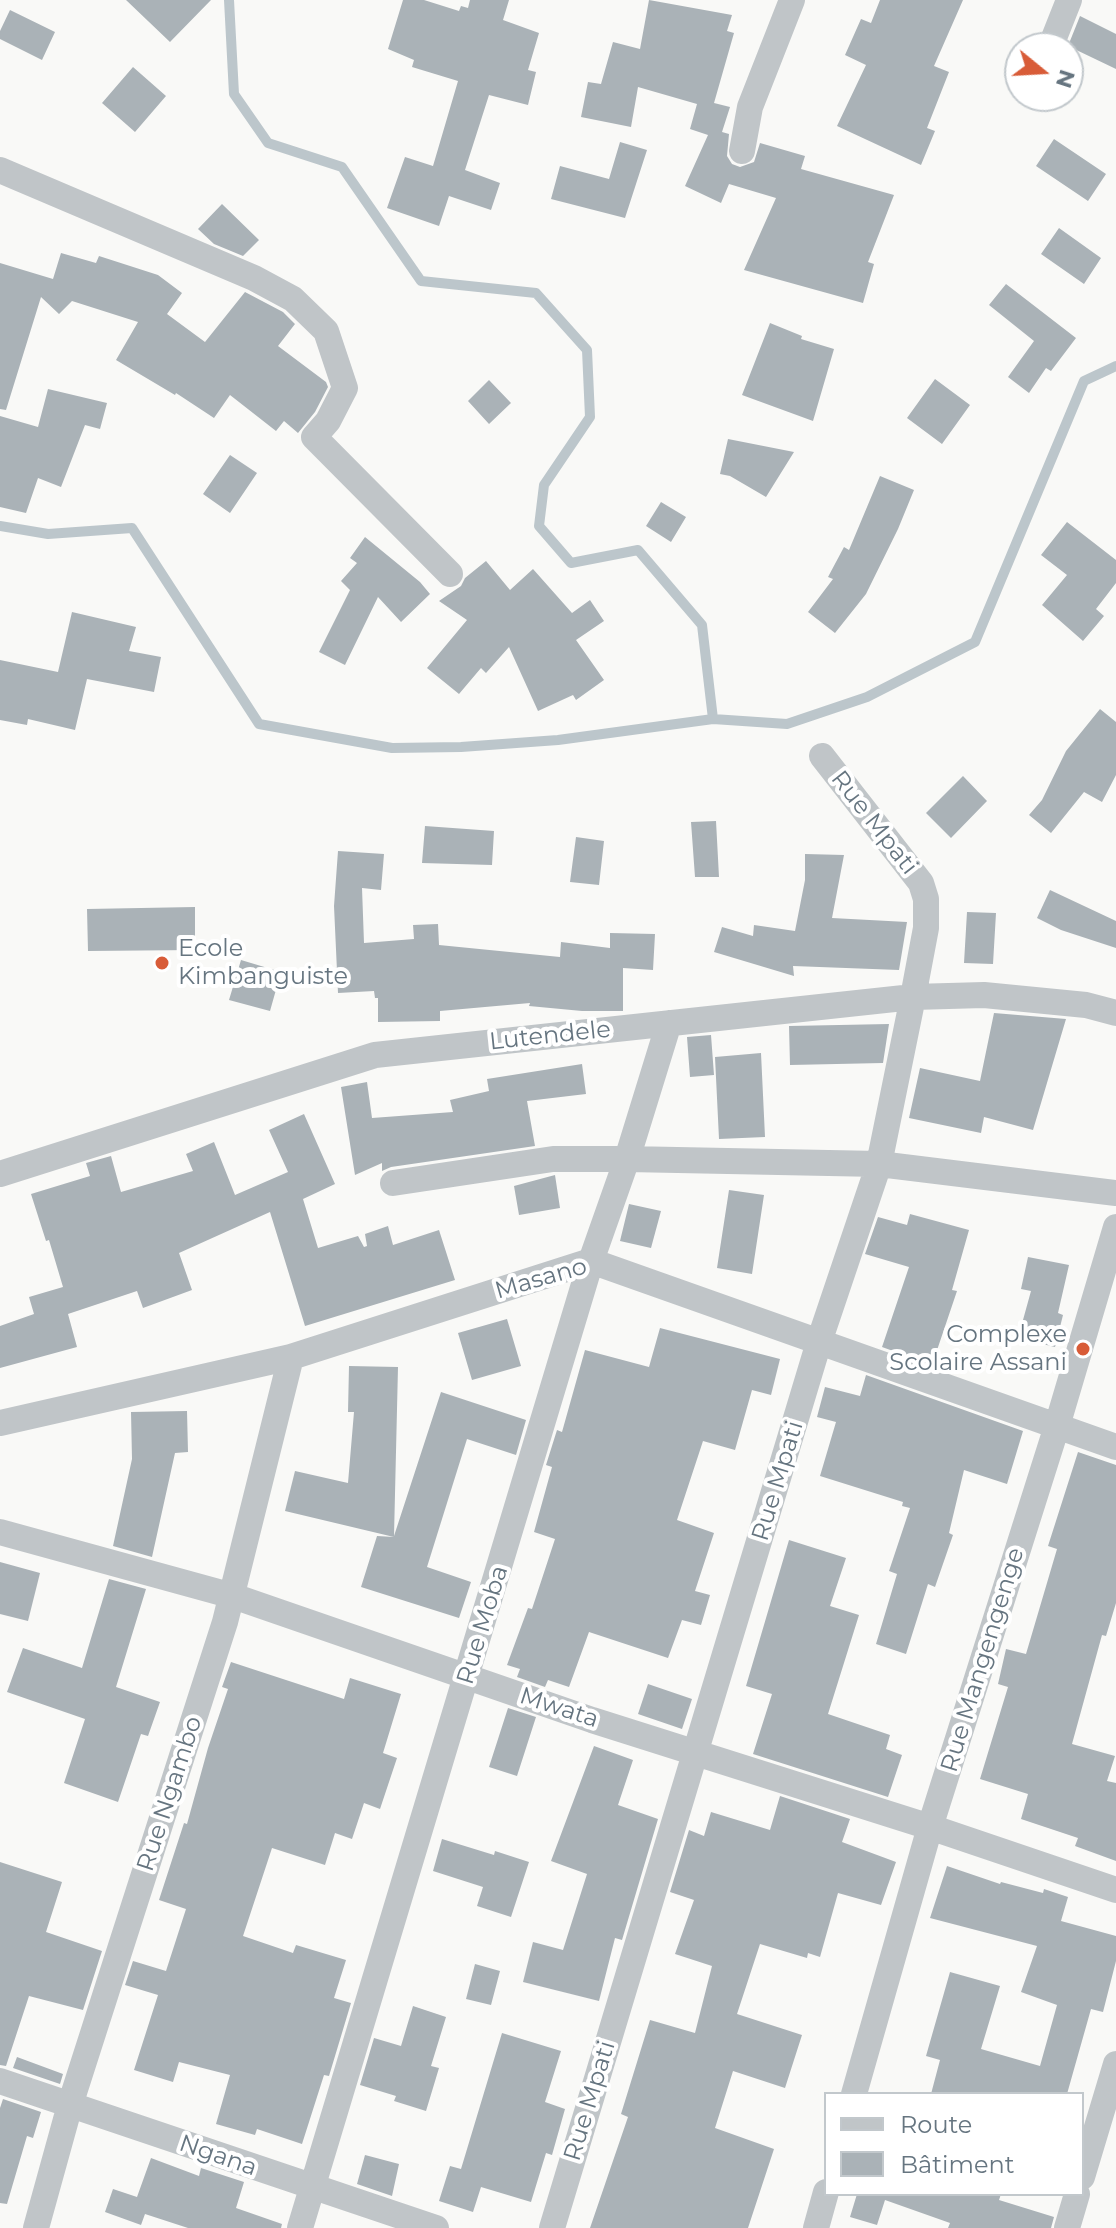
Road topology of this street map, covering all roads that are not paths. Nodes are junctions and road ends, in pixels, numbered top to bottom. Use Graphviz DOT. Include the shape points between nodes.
graph roads {
  1 [pos="792,0"];
  2 [pos="1069,0"];
  3 [pos="1056,32"];
  4 [pos="742,151"];
  5 [pos="0,170"];
  6 [pos="450,574"];
  7 [pos="822,756"];
  8 [pos="913,997"];
  9 [pos="1116,1013"];
  10 [pos="669,1023"];
  11 [pos="627,1159"];
  12 [pos="879,1164"];
  13 [pos="0,1174"];
  14 [pos="393,1183"];
  15 [pos="1116,1193"];
  16 [pos="1116,1227"];
  17 [pos="591,1261"];
  18 [pos="819,1342"];
  19 [pos="291,1357"];
  20 [pos="0,1423"];
  21 [pos="1057,1426"];
  22 [pos="1116,1447"];
  23 [pos="0,1532"];
  24 [pos="233,1596"];
  25 [pos="467,1678"];
  26 [pos="696,1754"];
  27 [pos="930,1827"];
  28 [pos="1116,1890"];
  29 [pos="1116,2064"];
  30 [pos="0,2081"];
  31 [pos="855,2092"];
  32 [pos="70,2105"];
  33 [pos="1084,2170"];
  34 [pos="312,2188"];
  35 [pos="825,2196"];
  36 [pos="1076,2196"];
  37 [pos="36,2228"];
  38 [pos="300,2228"];
  39 [pos="436,2228"];
  40 [pos="552,2228"];
  41 [pos="816,2228"];
  42 [pos="1067,2228"];
  1 -- 4 [label="street" via="750,107"];
  2 -- 3 [label="street"];
  5 -- 6 [label="street" via="293,299 326,331 345,388 314,437"];
  7 -- 8 [label="street, Rue Mpati" via="921,883 926,928"];
  8 -- 9 [label="street, Lutendele" via="984,995"];
  8 -- 10 [label="street, Lutendele"];
  8 -- 12 [label="street, Rue Mpati"];
  10 -- 11 [label="street, Rue Moba"];
  10 -- 13 [label="street, Lutendele" via="375,1055"];
  11 -- 12 [label="street"];
  11 -- 14 [label="street" via="553,1159"];
  11 -- 17 [label="street, Rue Moba"];
  12 -- 15 [label="street"];
  12 -- 18 [label="street, Rue Mpati"];
  16 -- 21 [label="street, Rue Mangengenge"];
  17 -- 18 [label="street, Masano"];
  17 -- 19 [label="street, Masano"];
  17 -- 25 [label="street, Rue Moba"];
  18 -- 21 [label="street, Masano"];
  18 -- 26 [label="street, Rue Mpati"];
  19 -- 20 [label="street, Masano"];
  19 -- 24 [label="street, Rue Ngambo"];
  21 -- 22 [label="street, Masano"];
  21 -- 27 [label="street, Rue Mangengenge"];
  23 -- 24 [label="street, Mwata"];
  24 -- 25 [label="street, Mwata"];
  24 -- 32 [label="street, Rue Ngambo"];
  25 -- 26 [label="street, Mwata"];
  25 -- 34 [label="street, Rue Moba"];
  26 -- 27 [label="street, Mwata"];
  26 -- 40 [label="street, Rue Mpati"];
  27 -- 28 [label="street, Mwata"];
  27 -- 31 [label="street, Rue Mangengenge"];
  29 -- 33 [label="street"];
  30 -- 32 [label="street, Ngana"];
  32 -- 34 [label="street, Ngana"];
  32 -- 37 [label="street, Rue Ngambo"];
  34 -- 38 [label="street, Rue Moba"];
  34 -- 39 [label="street, Ngana"];
  35 -- 41 [label="street"];
  36 -- 42 [label="street"];
}
